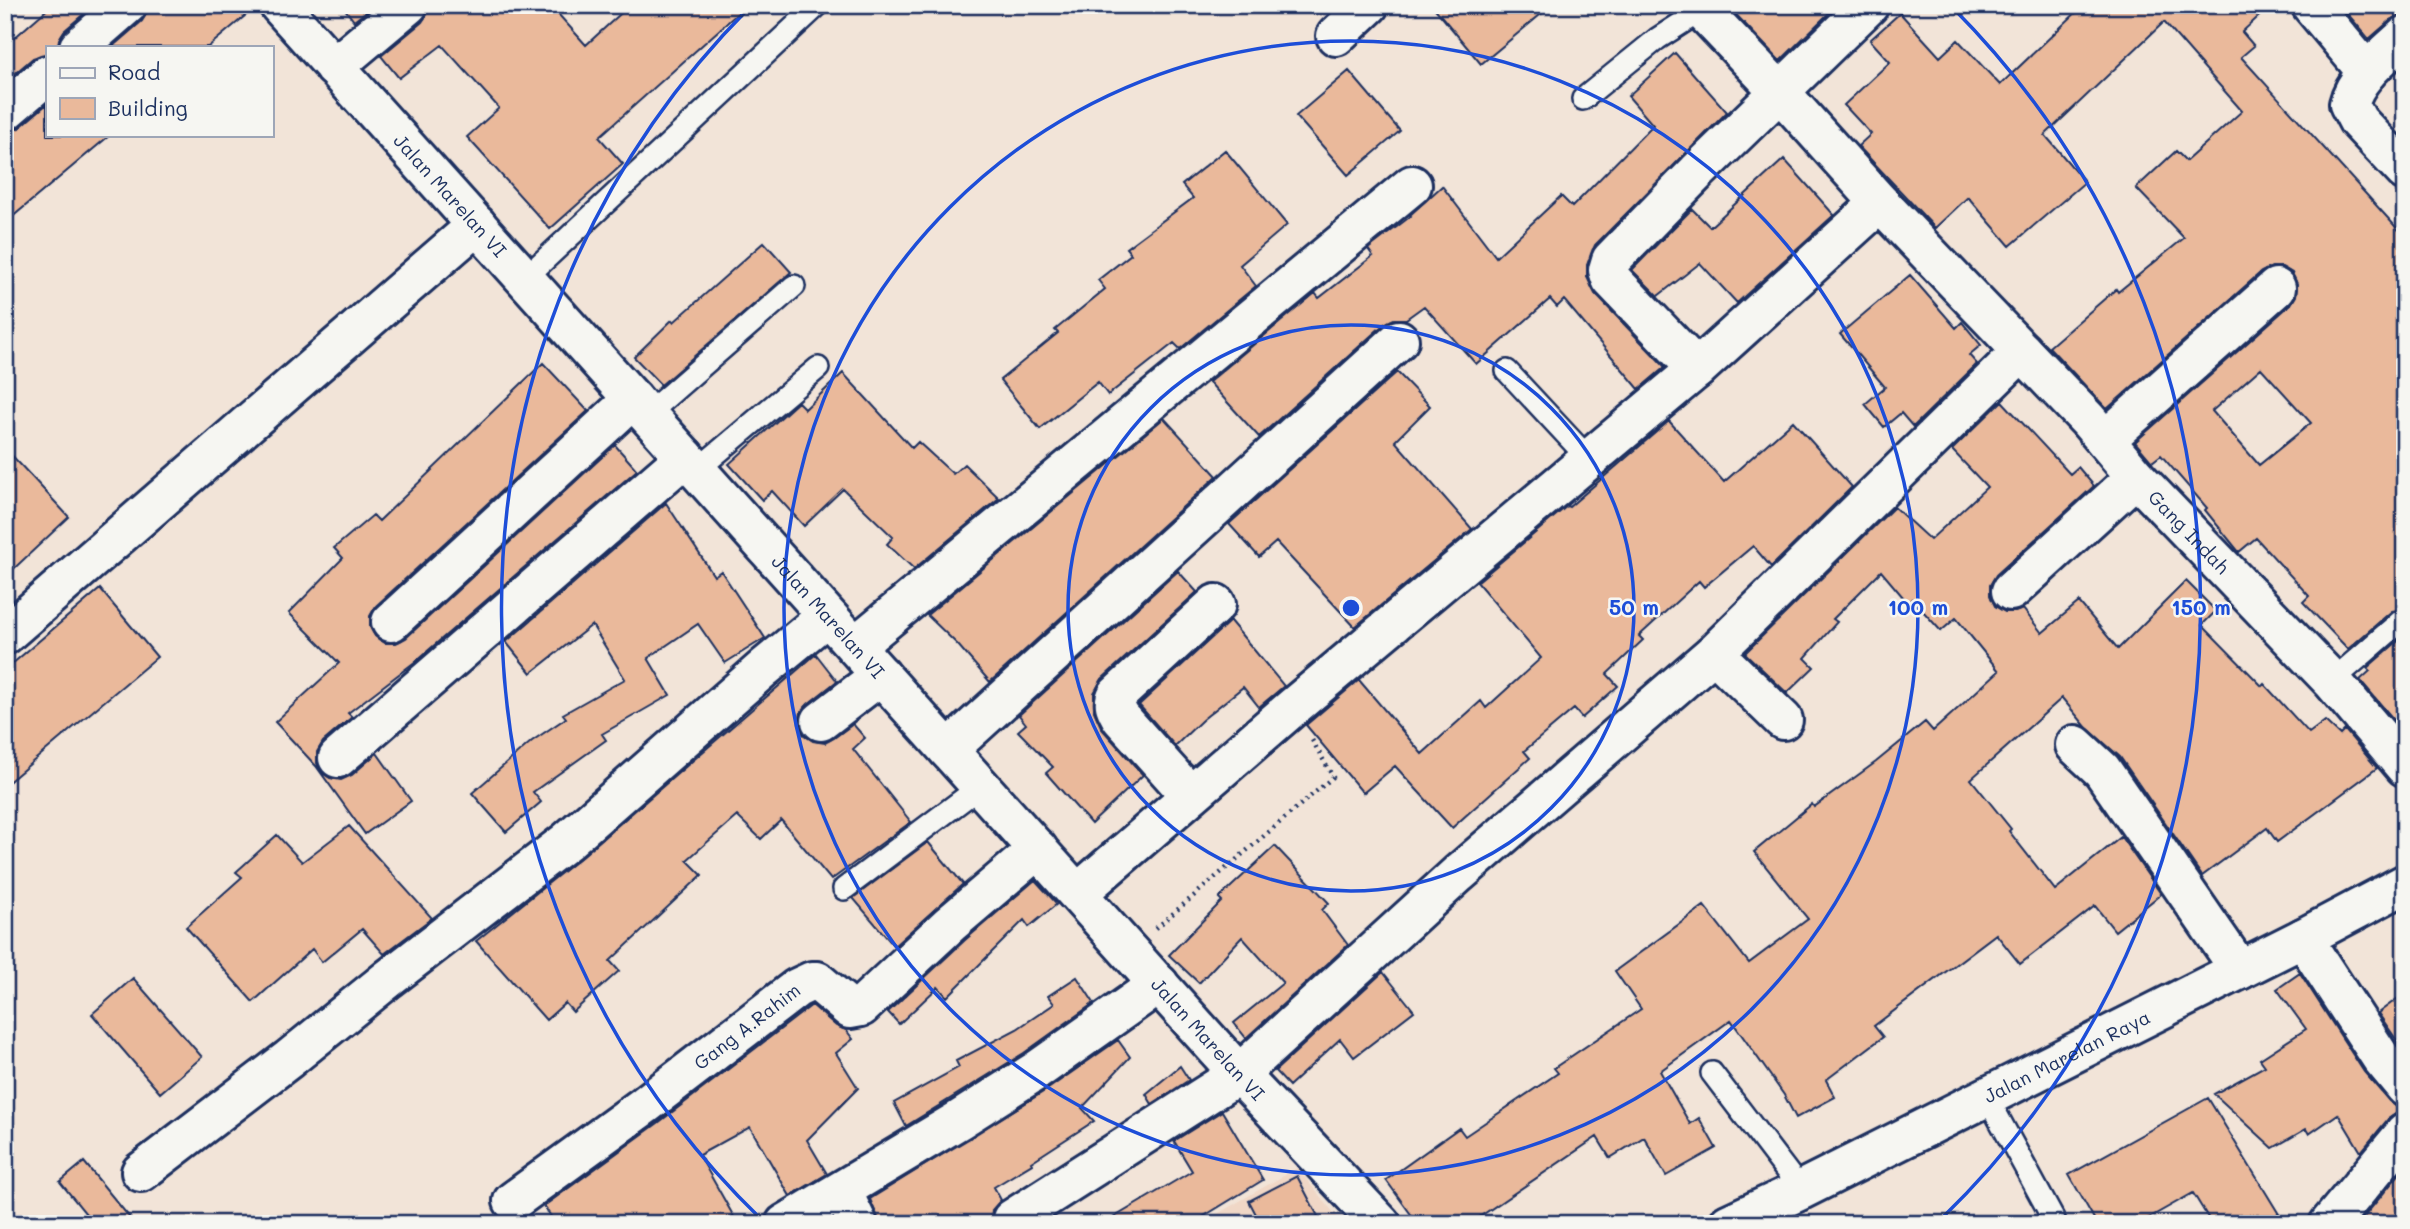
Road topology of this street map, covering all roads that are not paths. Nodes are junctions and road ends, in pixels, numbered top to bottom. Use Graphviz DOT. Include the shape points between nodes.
graph roads {
  1 [pos="127,5"];
  2 [pos="279,5"];
  3 [pos="408,5"];
  4 [pos="818,5"];
  5 [pos="1369,5"];
  6 [pos="1869,5"];
  7 [pos="2311,5"];
  8 [pos="1700,8"];
  9 [pos="1336,36"];
  10 [pos="2405,36"];
  11 [pos="80,46"];
  12 [pos="334,67"];
  13 [pos="2367,72"];
  14 [pos="46,76"];
  15 [pos="1781,93"];
  16 [pos="1583,99"];
  17 [pos="5,111"];
  18 [pos="2405,171"];
  19 [pos="1412,186"];
  20 [pos="1880,203"];
  21 [pos="477,225"];
  22 [pos="794,286"];
  23 [pos="2276,288"];
  24 [pos="537,292"];
  25 [pos="1399,340"];
  26 [pos="2022,351"];
  27 [pos="818,368"];
  28 [pos="1697,369"];
  29 [pos="1507,371"];
  30 [pos="640,407"];
  31 [pos="2097,430"];
  32 [pos="1589,459"];
  33 [pos="691,464"];
  34 [pos="2136,477"];
  35 [pos="2011,591"];
  36 [pos="1216,604"];
  37 [pos="827,616"];
  38 [pos="2402,621"];
  39 [pos="391,622"];
  40 [pos="5,635"];
  41 [pos="855,646"];
  42 [pos="1714,653"];
  43 [pos="881,675"];
  44 [pos="2332,681"];
  45 [pos="1783,720"];
  46 [pos="821,721"];
  47 [pos="2075,745"];
  48 [pos="948,750"];
  49 [pos="338,758"];
  50 [pos="2405,767"];
  51 [pos="981,786"];
  52 [pos="1191,796"];
  53 [pos="1038,849"];
  54 [pos="2405,884"];
  55 [pos="844,889"];
  56 [pos="1077,893"];
  57 [pos="2303,938"];
  58 [pos="2240,970"];
  59 [pos="1158,984"];
  60 [pos="1712,1073"];
  61 [pos="1239,1074"];
  62 [pos="2405,1087"];
  63 [pos="1987,1097"];
  64 [pos="2405,1133"];
  65 [pos="141,1172"];
  66 [pos="1801,1190"];
  67 [pos="513,1201"];
  68 [pos="850,1207"];
  69 [pos="1012,1219"];
  70 [pos="2336,1221"];
  71 [pos="785,1224"];
  72 [pos="1381,1224"];
  73 [pos="1728,1224"];
  74 [pos="2056,1224"];
  1 -- 11 [label="street"];
  2 -- 12 [label="street, Jalan Marelan VI"];
  3 -- 12 [label="street"];
  4 -- 24 [label="lane"];
  5 -- 9 [label="street"];
  6 -- 15 [label="street"];
  7 -- 13 [label="street"];
  8 -- 15 [label="street, Gang Indah"];
  8 -- 16 [label="lane"];
  10 -- 13 [label="street"];
  12 -- 21 [label="street, Jalan Marelan VI"];
  13 -- 18 [label="street" via="2348,104"];
  14 -- 17 [label="street"];
  15 -- 20 [label="street, Gang Indah"];
  15 -- 28 [label="street" via="1611,260 1611,279"];
  19 -- 41 [label="street"];
  20 -- 26 [label="street, Gang Indah"];
  20 -- 28 [label="street"];
  21 -- 24 [label="street, Jalan Marelan VI"];
  21 -- 40 [label="street"];
  22 -- 30 [label="lane"];
  23 -- 31 [label="street"];
  24 -- 30 [label="street, Jalan Marelan VI"];
  25 -- 48 [label="street"];
  26 -- 31 [label="street, Gang Indah"];
  26 -- 42 [label="street"];
  27 -- 33 [label="lane"];
  28 -- 32 [label="street"];
  29 -- 32 [label="lane"];
  30 -- 33 [label="street, Jalan Marelan VI"];
  30 -- 39 [label="street"];
  31 -- 34 [label="street, Gang Indah"];
  32 -- 52 [label="street"];
  33 -- 37 [label="street, Jalan Marelan VI"];
  33 -- 49 [label="street"];
  34 -- 35 [label="street"];
  34 -- 44 [label="street, Gang Indah"];
  36 -- 52 [label="street" via="1114,701 1121,718"];
  37 -- 41 [label="street, Jalan Marelan VI"];
  37 -- 65 [label="street" via="566,842"];
  38 -- 44 [label="lane"];
  41 -- 43 [label="street, Jalan Marelan VI"];
  42 -- 45 [label="street"];
  42 -- 61 [label="street" via="1458,874"];
  43 -- 46 [label="street"];
  43 -- 48 [label="street, Jalan Marelan VI"];
  44 -- 50 [label="street, Gang Indah"];
  47 -- 58 [label="street" via="2102,770"];
  48 -- 51 [label="street, Jalan Marelan VI"];
  51 -- 53 [label="street, Jalan Marelan VI"];
  51 -- 55 [label="lane"];
  52 -- 56 [label="street"];
  53 -- 56 [label="street, Jalan Marelan VI"];
  53 -- 67 [label="street, Gang A.Rahim" via="861,1007 850,1009 817,981 797,988"];
  54 -- 57 [label="street, Jalan Marelan Raya"];
  56 -- 59 [label="street, Jalan Marelan VI"];
  57 -- 58 [label="street, Jalan Marelan Raya"];
  57 -- 62 [label="street"];
  58 -- 63 [label="street, Jalan Marelan Raya"];
  59 -- 61 [label="street, Jalan Marelan VI"];
  59 -- 68 [label="street"];
  60 -- 66 [label="lane"];
  61 -- 69 [label="street"];
  61 -- 72 [label="street, Jalan Marelan VI"];
  63 -- 66 [label="street, Jalan Marelan Raya"];
  63 -- 74 [label="lane"];
  64 -- 70 [label="street"];
  66 -- 73 [label="street, Jalan Marelan Raya"];
  68 -- 71 [label="street"];
}
